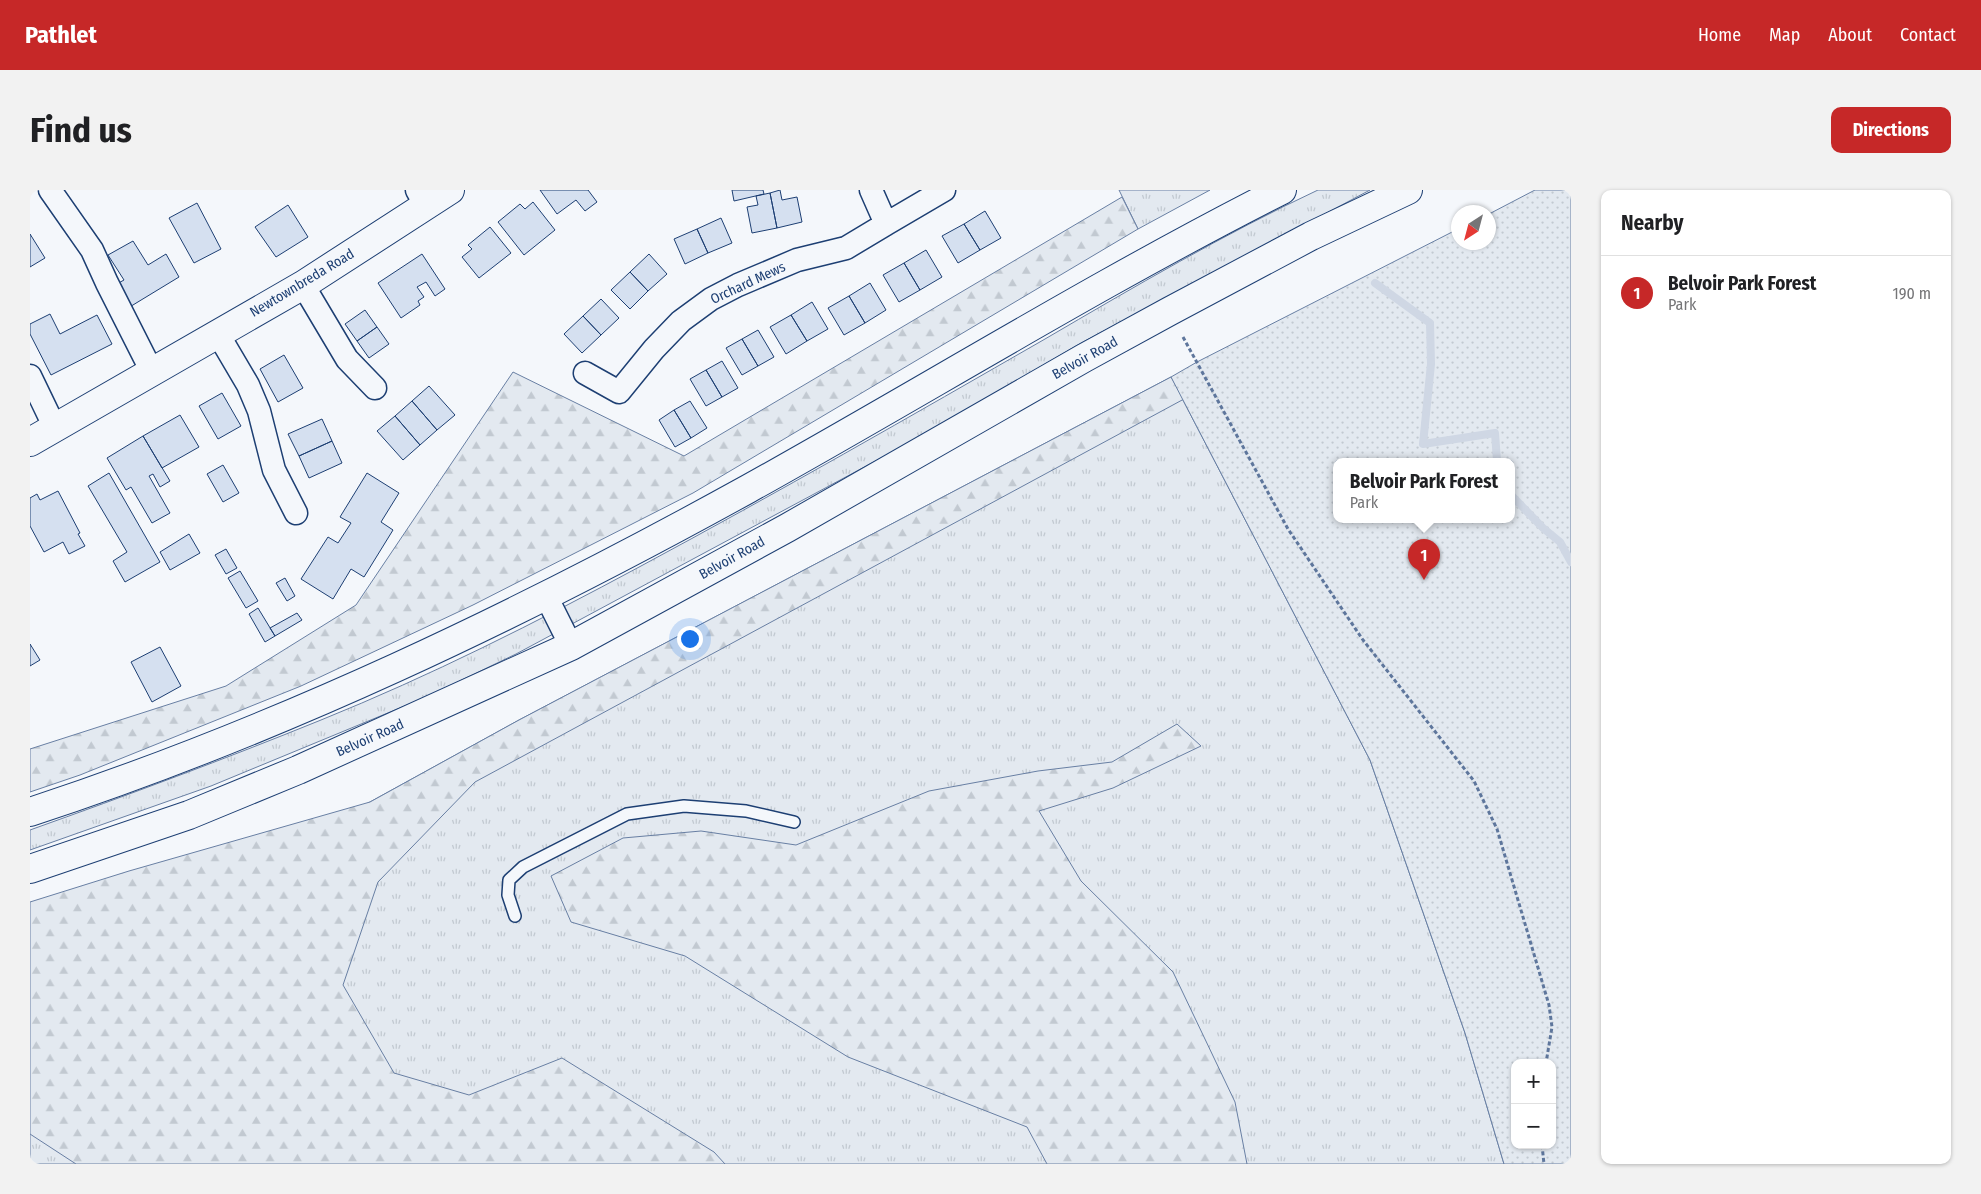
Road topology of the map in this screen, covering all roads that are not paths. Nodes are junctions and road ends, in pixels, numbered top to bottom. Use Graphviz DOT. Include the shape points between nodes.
graph roads {
  1 [pos="50,190"];
  2 [pos="450,190"];
  3 [pos="871,190"];
  4 [pos="944,190"];
  5 [pos="1282,190"];
  6 [pos="1408,190"];
  7 [pos="422,198"];
  8 [pos="886,224"];
  9 [pos="303,285"];
  10 [pos="218,334"];
  11 [pos="152,372"];
  12 [pos="585,373"];
  13 [pos="30,376"];
  14 [pos="375,388"];
  15 [pos="55,428"];
  16 [pos="30,442"];
  17 [pos="296,513"];
  18 [pos="546,596"];
  19 [pos="571,646"];
  20 [pos="30,812"];
  21 [pos="794,822"];
  22 [pos="30,869"];
  23 [pos="515,916"];
  1 -- 11 [label="street" via="92,250"];
  2 -- 7 [label="main road, Newtownbreda Road"];
  3 -- 8 [label="street"];
  4 -- 8 [label="street, Orchard Mews"];
  5 -- 18 [label="main road" via="1196,234 750,488"];
  6 -- 19 [label="main road, Belvoir Road" via="1311,236 1153,320 787,528"];
  7 -- 9 [label="main road, Newtownbreda Road"];
  8 -- 12 [label="street, Orchard Mews" via="846,248 797,260 711,299 681,321 619,392"];
  9 -- 10 [label="main road, Newtownbreda Road"];
  9 -- 14 [label="street" via="347,359"];
  10 -- 11 [label="main road, Newtownbreda Road"];
  10 -- 17 [label="street" via="248,385 259,411 274,470"];
  11 -- 15 [label="main road, Newtownbreda Road"];
  13 -- 15 [label="street"];
  15 -- 16 [label="main road, Newtownbreda Road"];
  18 -- 19 [label="street"];
  18 -- 20 [label="main road" via="374,678 232,737"];
  19 -- 22 [label="main road, Belvoir Road" via="298,770 189,815"];
  21 -- 23 [label="lane" via="746,811 684,806 627,814 523,867 509,880 508,895"];
}
